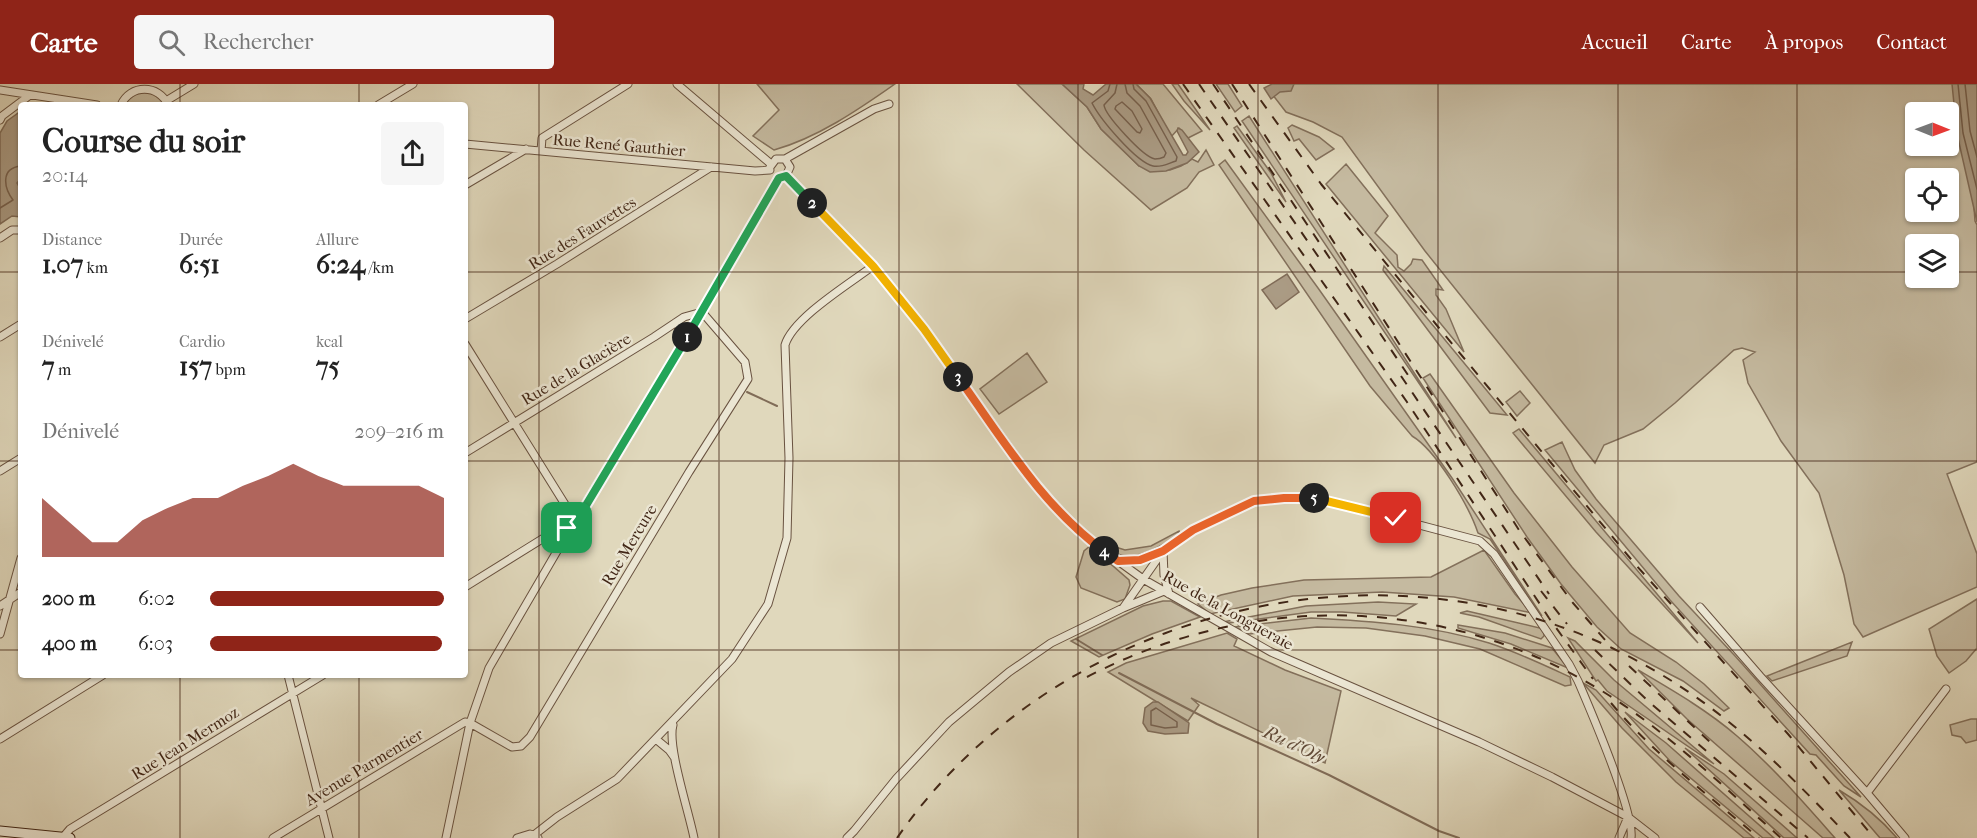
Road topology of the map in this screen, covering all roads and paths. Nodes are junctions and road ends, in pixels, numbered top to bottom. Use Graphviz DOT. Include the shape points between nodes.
graph roads {
  1 [pos="194,84"];
  2 [pos="413,84"];
  3 [pos="628,84"];
  4 [pos="677,84"];
  5 [pos="144,86"];
  6 [pos="133,87"];
  7 [pos="0,90"];
  8 [pos="30,95"];
  9 [pos="22,102"];
  10 [pos="77,102"];
  11 [pos="123,102"];
  12 [pos="166,102"];
  13 [pos="168,102"];
  14 [pos="383,102"];
  15 [pos="889,104"];
  16 [pos="18,105"];
  17 [pos="0,120"];
  18 [pos="468,144"];
  19 [pos="526,149"];
  20 [pos="540,151"];
  21 [pos="785,159"];
  22 [pos="711,167"];
  23 [pos="770,167"];
  24 [pos="783,177"];
  25 [pos="468,183"];
  26 [pos="18,230"];
  27 [pos="0,238"];
  28 [pos="873,266"];
  29 [pos="702,312"];
  30 [pos="468,317"];
  31 [pos="675,323"];
  32 [pos="18,326"];
  33 [pos="691,331"];
  34 [pos="0,337"];
  35 [pos="468,349"];
  36 [pos="514,422"];
  37 [pos="468,451"];
  38 [pos="18,460"];
  39 [pos="0,471"];
  40 [pos="576,522"];
  41 [pos="571,529"];
  42 [pos="1163,551"];
  43 [pos="1118,561"];
  44 [pos="18,569"];
  45 [pos="1143,579"];
  46 [pos="468,585"];
  47 [pos="1167,592"];
  48 [pos="18,594"];
  49 [pos="9,601"];
  50 [pos="0,606"];
  51 [pos="1700,607"];
  52 [pos="1123,608"];
  53 [pos="0,634"];
  54 [pos="98,678"];
  55 [pos="289,678"];
  56 [pos="317,678"];
  57 [pos="1946,689"];
  58 [pos="293,692"];
  59 [pos="674,722"];
  60 [pos="470,723"];
  61 [pos="0,739"];
  62 [pos="657,740"];
  63 [pos="675,760"];
  64 [pos="1867,794"];
  65 [pos="322,809"];
  66 [pos="1628,817"];
  67 [pos="0,831"];
  68 [pos="536,836"];
  69 [pos="67,837"];
  70 [pos="273,838"];
  71 [pos="330,838"];
  72 [pos="446,838"];
  73 [pos="517,838"];
  74 [pos="694,838"];
  75 [pos="847,838"];
  76 [pos="1619,838"];
  77 [pos="1631,838"];
  78 [pos="1655,838"];
  79 [pos="1905,838"];
  1 -- 13 [label="street"];
  2 -- 14 [label="street"];
  3 -- 20 [label="street" via="542,138"];
  4 -- 23 [label="street"];
  5 -- 6 [label="street"];
  5 -- 12 [label="street" via="157,91"];
  6 -- 11 [label="street"];
  7 -- 8 [label="street"];
  8 -- 9 [label="street"];
  8 -- 10 [label="street"];
  15 -- 21 [label="street"];
  16 -- 17 [label="street"];
  18 -- 19 [label="street, Rue René Gauthier"];
  19 -- 20 [label="street, Rue René Gauthier"];
  19 -- 25 [label="street"];
  20 -- 22 [label="street, Rue René Gauthier"];
  21 -- 23 [label="street" via="776,159"];
  21 -- 24 [label="street" via="790,167"];
  22 -- 23 [label="street, Rue René Gauthier" via="765,172"];
  22 -- 30 [label="street, Rue des Fauvettes"];
  23 -- 24 [label="street" via="773,176"];
  24 -- 28 [label="street, Rue de la Longueraie"];
  24 -- 29 [label="street"];
  26 -- 27 [label="street"];
  28 -- 43 [label="street, Rue de la Longueraie" via="924,329 1039,489 1082,535"];
  28 -- 59 [label="street" via="799,323 788,337 787,538 774,588 732,659"];
  29 -- 31 [label="street, Rue de la Glacière"];
  29 -- 33 [label="street"];
  29 -- 60 [label="street, Rue Mercure" via="745,362 748,378 525,743 508,746"];
  31 -- 33 [label="street"];
  31 -- 36 [label="street, Rue de la Glacière"];
  32 -- 34 [label="street"];
  33 -- 40 [label="street"];
  35 -- 36 [label="street"];
  36 -- 37 [label="street, Rue de la Glacière"];
  36 -- 40 [label="street"];
  38 -- 39 [label="street"];
  40 -- 41 [label="street"];
  41 -- 46 [label="street" via="555,531"];
  41 -- 60 [label="street" via="489,668"];
  42 -- 43 [label="street" via="1140,560"];
  42 -- 45 [label="street"];
  42 -- 47 [label="street"];
  42 -- 66 [label="street" via="1224,514 1254,501 1284,498 1317,498 1480,541 1494,554 1569,664 1599,733"];
  43 -- 45 [label="street, Rue de la Longueraie"];
  44 -- 49 [label="street"];
  45 -- 47 [label="street, Rue de la Longueraie"];
  45 -- 52 [label="street"];
  47 -- 52 [label="street"];
  47 -- 66 [label="street, Rue de la Longueraie" via="1271,652 1479,742"];
  48 -- 49 [label="street"];
  49 -- 50 [label="street"];
  49 -- 53 [label="street"];
  51 -- 64 [label="street"];
  52 -- 75 [label="street" via="1051,643 1009,672 949,722"];
  54 -- 61 [label="street"];
  55 -- 58 [label="street"];
  56 -- 58 [label="street, Rue Jean Mermoz"];
  57 -- 64 [label="street"];
  58 -- 65 [label="street"];
  58 -- 69 [label="street, Rue Jean Mermoz" via="70,829"];
  59 -- 62 [label="street"];
  59 -- 63 [label="street" via="671,735"];
  60 -- 65 [label="street, Avenue Parmentier" via="465,722"];
  60 -- 72 [label="street"];
  62 -- 63 [label="street"];
  62 -- 68 [label="street" via="617,779 557,817"];
  63 -- 74 [label="street"];
  64 -- 79 [label="street"];
  65 -- 70 [label="street, Avenue Parmentier"];
  65 -- 71 [label="street"];
  66 -- 76 [label="street"];
  66 -- 77 [label="street"];
  66 -- 78 [label="street, Rue de la Longueraie"];
  67 -- 69 [label="main road"];
  68 -- 73 [label="street" via="525,834"];
}
